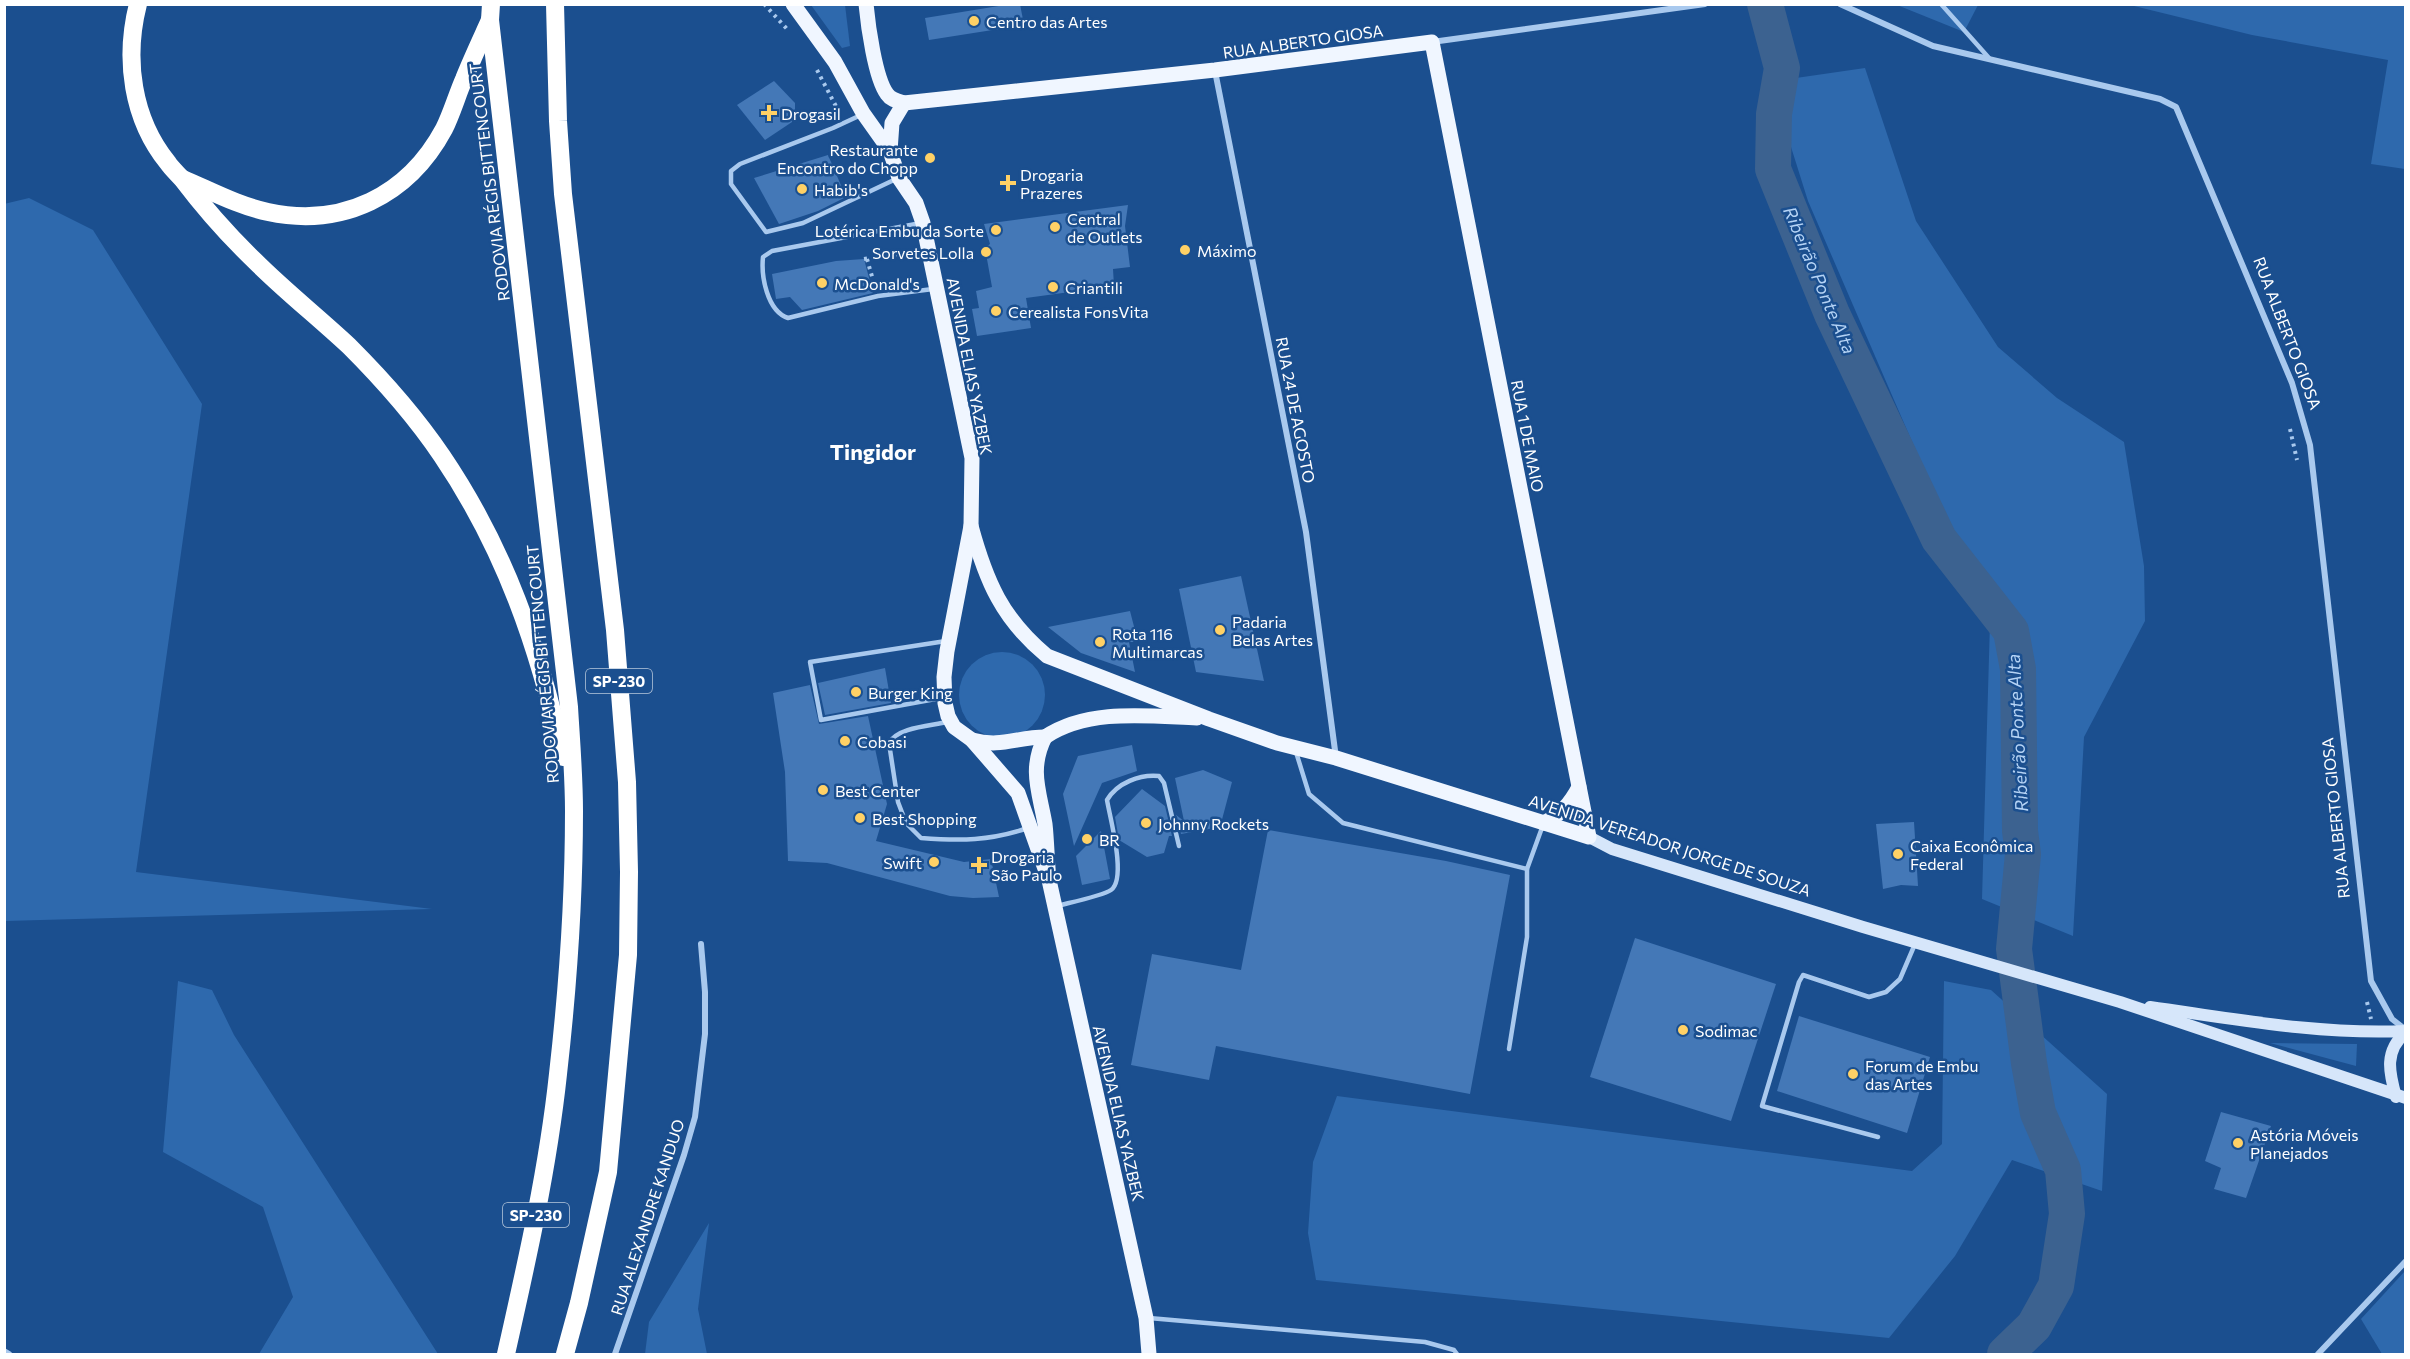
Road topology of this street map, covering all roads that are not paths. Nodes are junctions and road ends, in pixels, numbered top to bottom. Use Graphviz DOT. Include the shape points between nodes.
graph roads {
  1 [pos="138,4"];
  2 [pos="555,4"];
  3 [pos="793,4"];
  4 [pos="866,4"];
  5 [pos="1705,4"];
  6 [pos="1840,4"];
  7 [pos="1941,4"];
  8 [pos="490,12"];
  9 [pos="1432,42"];
  10 [pos="1989,58"];
  11 [pos="1215,70"];
  12 [pos="904,103"];
  13 [pos="863,113"];
  14 [pos="890,151"];
  15 [pos="182,178"];
  16 [pos="899,178"];
  17 [pos="923,223"];
  18 [pos="937,289"];
  19 [pos="971,526"];
  20 [pos="949,641"];
  21 [pos="944,697"];
  22 [pos="1209,719"];
  23 [pos="951,721"];
  24 [pos="1045,737"];
  25 [pos="972,740"];
  26 [pos="1295,748"];
  27 [pos="1336,758"];
  28 [pos="1579,787"];
  29 [pos="574,808"];
  30 [pos="1544,823"];
  31 [pos="1030,827"];
  32 [pos="1589,837"];
  33 [pos="1179,846"];
  34 [pos="1527,870"];
  35 [pos="1049,880"];
  36 [pos="1054,907"];
  37 [pos="1916,942"];
  38 [pos="701,944"];
  39 [pos="2120,1002"];
  40 [pos="2406,1031"];
  41 [pos="1509,1049"];
  42 [pos="2402,1098"];
  43 [pos="1878,1137"];
  44 [pos="2406,1262"];
  45 [pos="1146,1318"];
  46 [pos="4,1351"];
  47 [pos="9,1354"];
  48 [pos="506,1354"];
  49 [pos="565,1354"];
  50 [pos="615,1354"];
  51 [pos="1149,1354"];
  52 [pos="1457,1354"];
  53 [pos="2318,1354"];
  1 -- 15 [label="highway" via="131,43 132,84 152,139"];
  2 -- 49 [label="highway, SP-230" via="563,183 615,630 627,782 629,872 628,954 608,1172"];
  3 -- 13 [label="main road, AVENIDA ELIAS YAZBEK" via="835,62"];
  4 -- 12 [label="main road" via="881,81 892,100"];
  5 -- 9 [label="street, RUA ALBERTO GIOSA"];
  6 -- 10 [label="street, RUA ALBERTO GIOSA" via="1933,46"];
  7 -- 10 [label="lane"];
  8 -- 15 [label="highway" via="443,130 419,166 363,205 341,214 288,216 266,212"];
  8 -- 29 [label="highway, RODOVIA RÉGIS BITTENCOURT / SP-230" via="568,695"];
  9 -- 11 [label="main road, RUA ALBERTO GIOSA"];
  9 -- 28 [label="main road, RUA 1 DE MAIO"];
  10 -- 40 [label="street, RUA ALBERTO GIOSA" via="2160,99 2175,107 2188,134 2292,384 2310,445 2371,981 2392,1019"];
  11 -- 12 [label="main road, RUA ALBERTO GIOSA"];
  11 -- 27 [label="street, RUA 24 DE AGOSTO" via="1306,532"];
  12 -- 14 [label="main road" via="892,123"];
  13 -- 14 [label="main road, AVENIDA ELIAS YAZBEK"];
  13 -- 16 [label="lane" via="740,164 731,171 732,184 766,232 803,223"];
  14 -- 16 [label="main road, AVENIDA ELIAS YAZBEK"];
  15 -- 29 [label="highway" via="196,199 255,262 384,381 418,422 461,486 494,543 518,600 548,689"];
  16 -- 17 [label="main road, AVENIDA ELIAS YAZBEK" via="916,203"];
  17 -- 18 [label="main road, AVENIDA ELIAS YAZBEK"];
  17 -- 18 [label="lane" via="772,251 763,257 761,272 774,308 788,318 878,296"];
  18 -- 19 [label="main road, AVENIDA ELIAS YAZBEK" via="972,458"];
  19 -- 20 [label="main road, AVENIDA ELIAS YAZBEK"];
  19 -- 22 [label="main road, AVENIDA VEREADOR JORGE DE SOUZA" via="980,559 1008,617 1047,656"];
  20 -- 21 [label="main road, AVENIDA ELIAS YAZBEK"];
  20 -- 21 [label="lane" via="810,662 821,720"];
  21 -- 23 [label="main road, AVENIDA ELIAS YAZBEK"];
  22 -- 24 [label="main road, AVENIDA VEREADOR JORGE DE SOUZA" via="1117,716 1068,726"];
  22 -- 26 [label="main road, AVENIDA VEREADOR JORGE DE SOUZA"];
  23 -- 25 [label="main road, AVENIDA ELIAS YAZBEK"];
  23 -- 31 [label="lane" via="902,732 889,743 898,802 906,823 921,838 960,842 1002,837"];
  24 -- 25 [label="main road, AVENIDA VEREADOR JORGE DE SOUZA" via="998,745"];
  24 -- 35 [label="main road, AVENIDA ELIAS YAZBEK" via="1035,766"];
  25 -- 31 [label="main road, AVENIDA ELIAS YAZBEK" via="1012,783"];
  26 -- 27 [label="main road, AVENIDA VEREADOR JORGE DE SOUZA"];
  26 -- 34 [label="lane" via="1309,794 1343,823"];
  27 -- 30 [label="main road, AVENIDA VEREADOR JORGE DE SOUZA"];
  28 -- 30 [label="main road" via="1570,804"];
  28 -- 32 [label="main road, RUA 1 DE MAIO"];
  29 -- 48 [label="highway, RODOVIA RÉGIS BITTENCOURT / SP-230" via="571,921 558,1075 534,1227"];
  30 -- 32 [label="main road, AVENIDA VEREADOR JORGE DE SOUZA"];
  30 -- 34 [label="lane"];
  31 -- 35 [label="main road, AVENIDA ELIAS YAZBEK"];
  32 -- 37 [label="main road, AVENIDA VEREADOR JORGE DE SOUZA" via="1612,849"];
  33 -- 36 [label="lane" via="1159,776 1119,785 1107,800 1117,882 1110,890"];
  34 -- 41 [label="lane" via="1527,937"];
  35 -- 36 [label="main road, AVENIDA ELIAS YAZBEK"];
  36 -- 45 [label="main road, AVENIDA ELIAS YAZBEK"];
  37 -- 39 [label="main road, AVENIDA VEREADOR JORGE DE SOUZA"];
  37 -- 43 [label="lane" via="1900,979 1886,992 1869,997 1803,975 1762,1106"];
  38 -- 50 [label="street, RUA ALEXANDRE KANDUO" via="705,1034 695,1117"];
  39 -- 40 [label="main road, AVENIDA VEREADOR JORGE DE SOUZA" via="2306,1030"];
  39 -- 42 [label="main road, AVENIDA VEREADOR JORGE DE SOUZA"];
  40 -- 42 [label="main road" via="2395,1041 2389,1068"];
  44 -- 53 [label="street"];
  45 -- 51 [label="main road, AVENIDA ELIAS YAZBEK"];
  45 -- 52 [label="lane" via="1425,1342"];
  46 -- 47 [label="street"];
}
